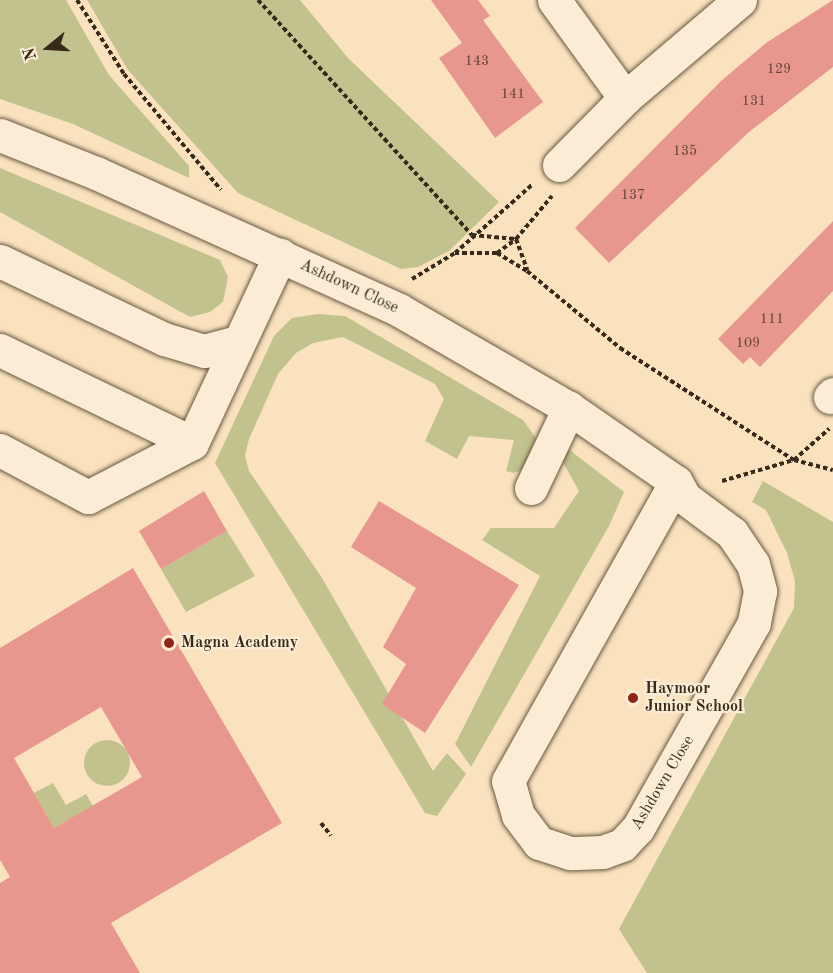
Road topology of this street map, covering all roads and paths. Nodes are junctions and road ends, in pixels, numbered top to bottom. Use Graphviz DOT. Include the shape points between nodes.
graph roads {
  1 [pos="77,0"];
  2 [pos="258,0"];
  3 [pos="554,0"];
  4 [pos="740,0"];
  5 [pos="625,98"];
  6 [pos="0,135"];
  7 [pos="559,165"];
  8 [pos="224,194"];
  9 [pos="472,235"];
  10 [pos="516,239"];
  11 [pos="455,253"];
  12 [pos="497,253"];
  13 [pos="280,255"];
  14 [pos="0,261"];
  15 [pos="527,271"];
  16 [pos="411,279"];
  17 [pos="238,342"];
  18 [pos="0,350"];
  19 [pos="832,404"];
  20 [pos="569,408"];
  21 [pos="192,443"];
  22 [pos="0,450"];
  23 [pos="794,460"];
  24 [pos="833,470"];
  25 [pos="714,476"];
  26 [pos="676,482"];
  27 [pos="531,489"];
  28 [pos="321,823"];
  29 [pos="332,836"];
  1 -- 8 [label="path" via="124,74"];
  2 -- 9 [label="path"];
  3 -- 5 [label="street"];
  4 -- 5 [label="street"];
  5 -- 7 [label="street"];
  6 -- 13 [label="street, Ashdown Close"];
  7 -- 9 [label="path"];
  7 -- 10 [label="path" via="562,184"];
  9 -- 10 [label="path"];
  9 -- 11 [label="path"];
  10 -- 12 [label="path"];
  10 -- 15 [label="path"];
  11 -- 12 [label="path"];
  11 -- 16 [label="path"];
  12 -- 15 [label="path"];
  13 -- 17 [label="street"];
  13 -- 20 [label="street, Ashdown Close" via="399,310"];
  14 -- 17 [label="street" via="164,339 204,351"];
  15 -- 23 [label="path" via="620,348"];
  17 -- 21 [label="street"];
  18 -- 21 [label="street"];
  19 -- 23 [label="path" via="825,435"];
  20 -- 26 [label="street, Ashdown Close"];
  20 -- 27 [label="street"];
  21 -- 22 [label="street" via="88,497"];
  23 -- 24 [label="path"];
  23 -- 25 [label="path" via="723,482"];
  26 -- 26 [label="street, Ashdown Close" via="508,781 518,815 539,843 570,854 603,852 622,845 638,828 754,622 760,591 753,564 732,533 685,498"];
  28 -- 29 [label="path"];
}
